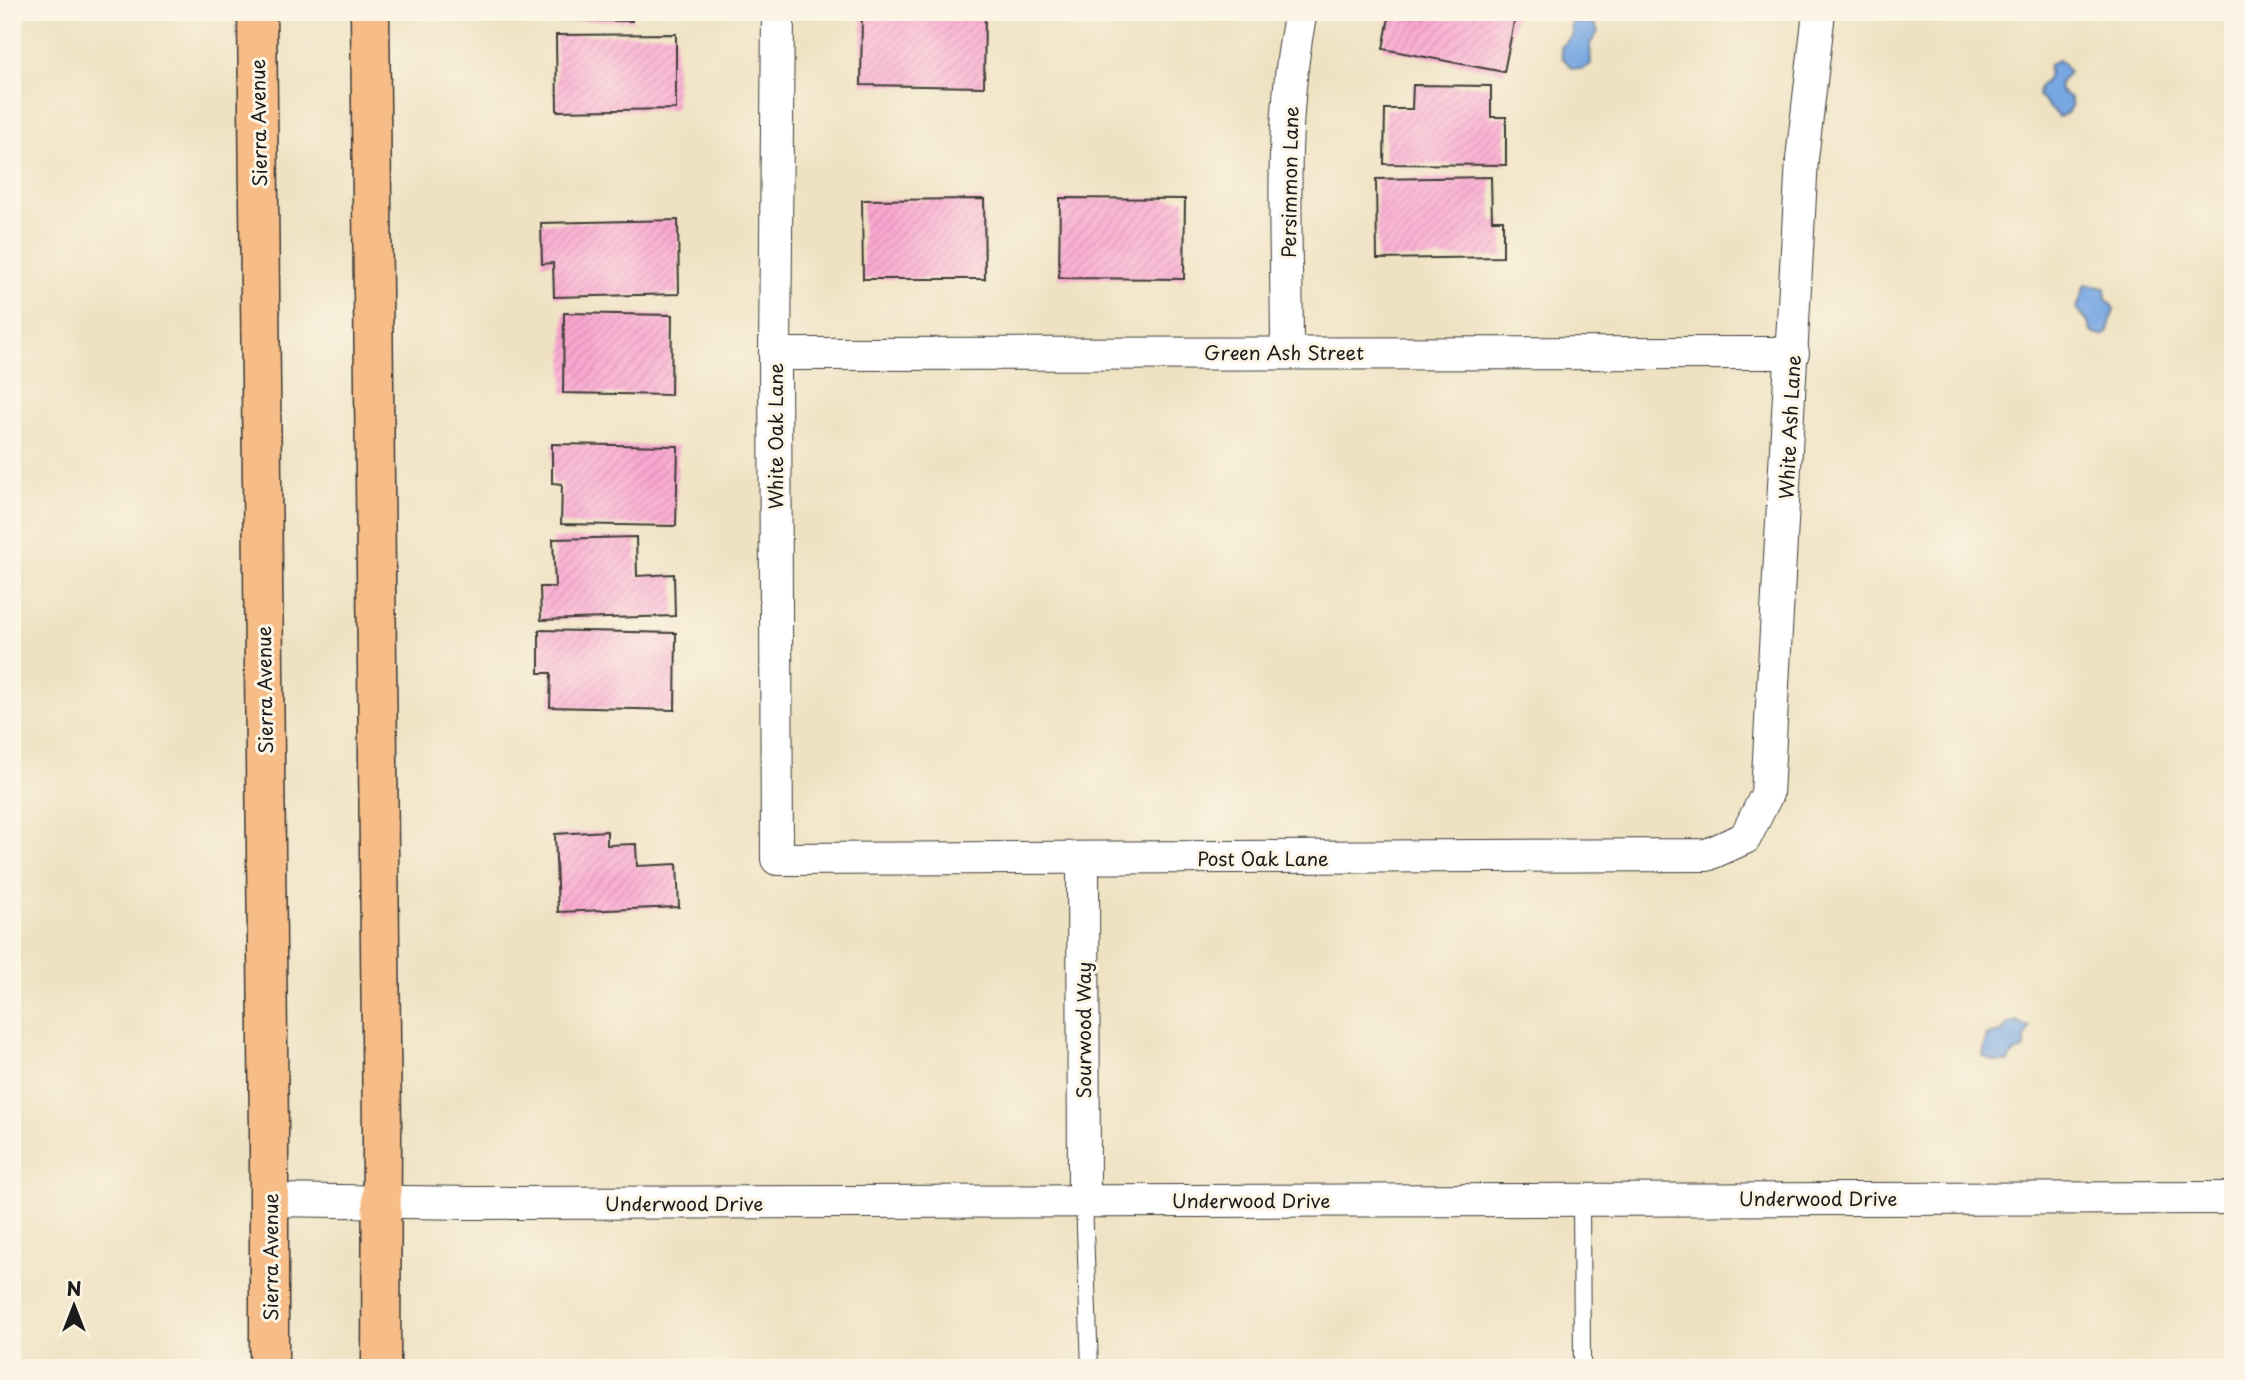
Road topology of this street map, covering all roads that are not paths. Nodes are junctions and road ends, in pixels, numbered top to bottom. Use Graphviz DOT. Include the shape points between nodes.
graph roads {
  1 [pos="257,12"];
  2 [pos="370,12"];
  3 [pos="778,12"];
  4 [pos="1301,12"];
  5 [pos="1819,12"];
  6 [pos="1287,352"];
  7 [pos="1793,353"];
  8 [pos="775,354"];
  9 [pos="1745,838"];
  10 [pos="777,859"];
  11 [pos="1083,859"];
  12 [pos="2233,1198"];
  13 [pos="1581,1199"];
  14 [pos="270,1200"];
  15 [pos="1084,1201"];
  16 [pos="382,1202"];
  17 [pos="269,1368"];
  18 [pos="381,1368"];
  19 [pos="1090,1368"];
  20 [pos="1582,1368"];
  1 -- 14 [label="main road, Sierra Avenue"];
  2 -- 16 [label="main road"];
  3 -- 8 [label="street, White Oak Lane"];
  4 -- 6 [label="street, Persimmon Lane" via="1286,140"];
  5 -- 7 [label="street, White Ash Lane" via="1802,159"];
  6 -- 7 [label="street, Green Ash Street"];
  6 -- 8 [label="street, Green Ash Street"];
  7 -- 9 [label="street, White Ash Lane" via="1767,794"];
  8 -- 10 [label="street, White Oak Lane"];
  9 -- 11 [label="street, Post Oak Lane" via="1707,855"];
  10 -- 11 [label="street, Post Oak Lane"];
  11 -- 15 [label="street, Sourwood Way"];
  12 -- 13 [label="street, Underwood Drive"];
  13 -- 15 [label="street, Underwood Drive"];
  13 -- 20 [label="lane"];
  14 -- 16 [label="street, Underwood Drive"];
  14 -- 17 [label="main road, Sierra Avenue"];
  15 -- 16 [label="street, Underwood Drive"];
  15 -- 19 [label="lane"];
  16 -- 18 [label="main road"];
}
